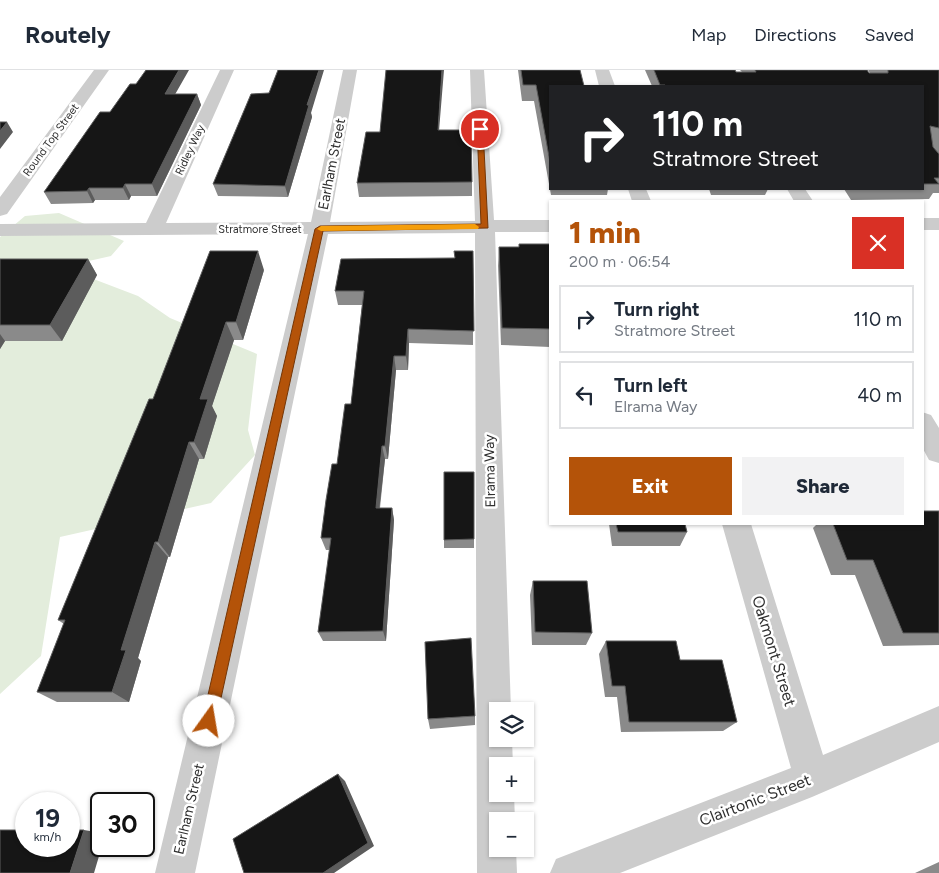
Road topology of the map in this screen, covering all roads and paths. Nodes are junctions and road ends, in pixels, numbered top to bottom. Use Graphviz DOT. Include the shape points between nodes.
graph roads {
  1 [pos="102,70"];
  2 [pos="227,70"];
  3 [pos="350,70"];
  4 [pos="476,70"];
  5 [pos="602,70"];
  6 [pos="607,85"];
  7 [pos="0,210"];
  8 [pos="924,224"];
  9 [pos="939,224"];
  10 [pos="549,226"];
  11 [pos="485,227"];
  12 [pos="153,229"];
  13 [pos="320,229"];
  14 [pos="0,230"];
  15 [pos="924,426"];
  16 [pos="939,452"];
  17 [pos="736,525"];
  18 [pos="939,724"];
  19 [pos="812,778"];
  20 [pos="175,873"];
  21 [pos="497,873"];
  22 [pos="570,873"];
  1 -- 7 [label="street, Round Top Street"];
  2 -- 12 [label="street, Ridley Way"];
  3 -- 13 [label="street, Earlham Street"];
  4 -- 11 [label="street, Elrama Way"];
  5 -- 6 [label="street"];
  8 -- 9 [label="street"];
  10 -- 11 [label="street, Stratmore Street"];
  11 -- 13 [label="street, Stratmore Street"];
  11 -- 21 [label="street, Elrama Way"];
  12 -- 13 [label="street, Stratmore Street"];
  12 -- 14 [label="street, Stratmore Street"];
  13 -- 20 [label="street, Earlham Street"];
  15 -- 16 [label="street"];
  17 -- 19 [label="street, Oakmont Street"];
  18 -- 19 [label="street, Clairtonic Street"];
  19 -- 22 [label="street, Clairtonic Street"];
}
